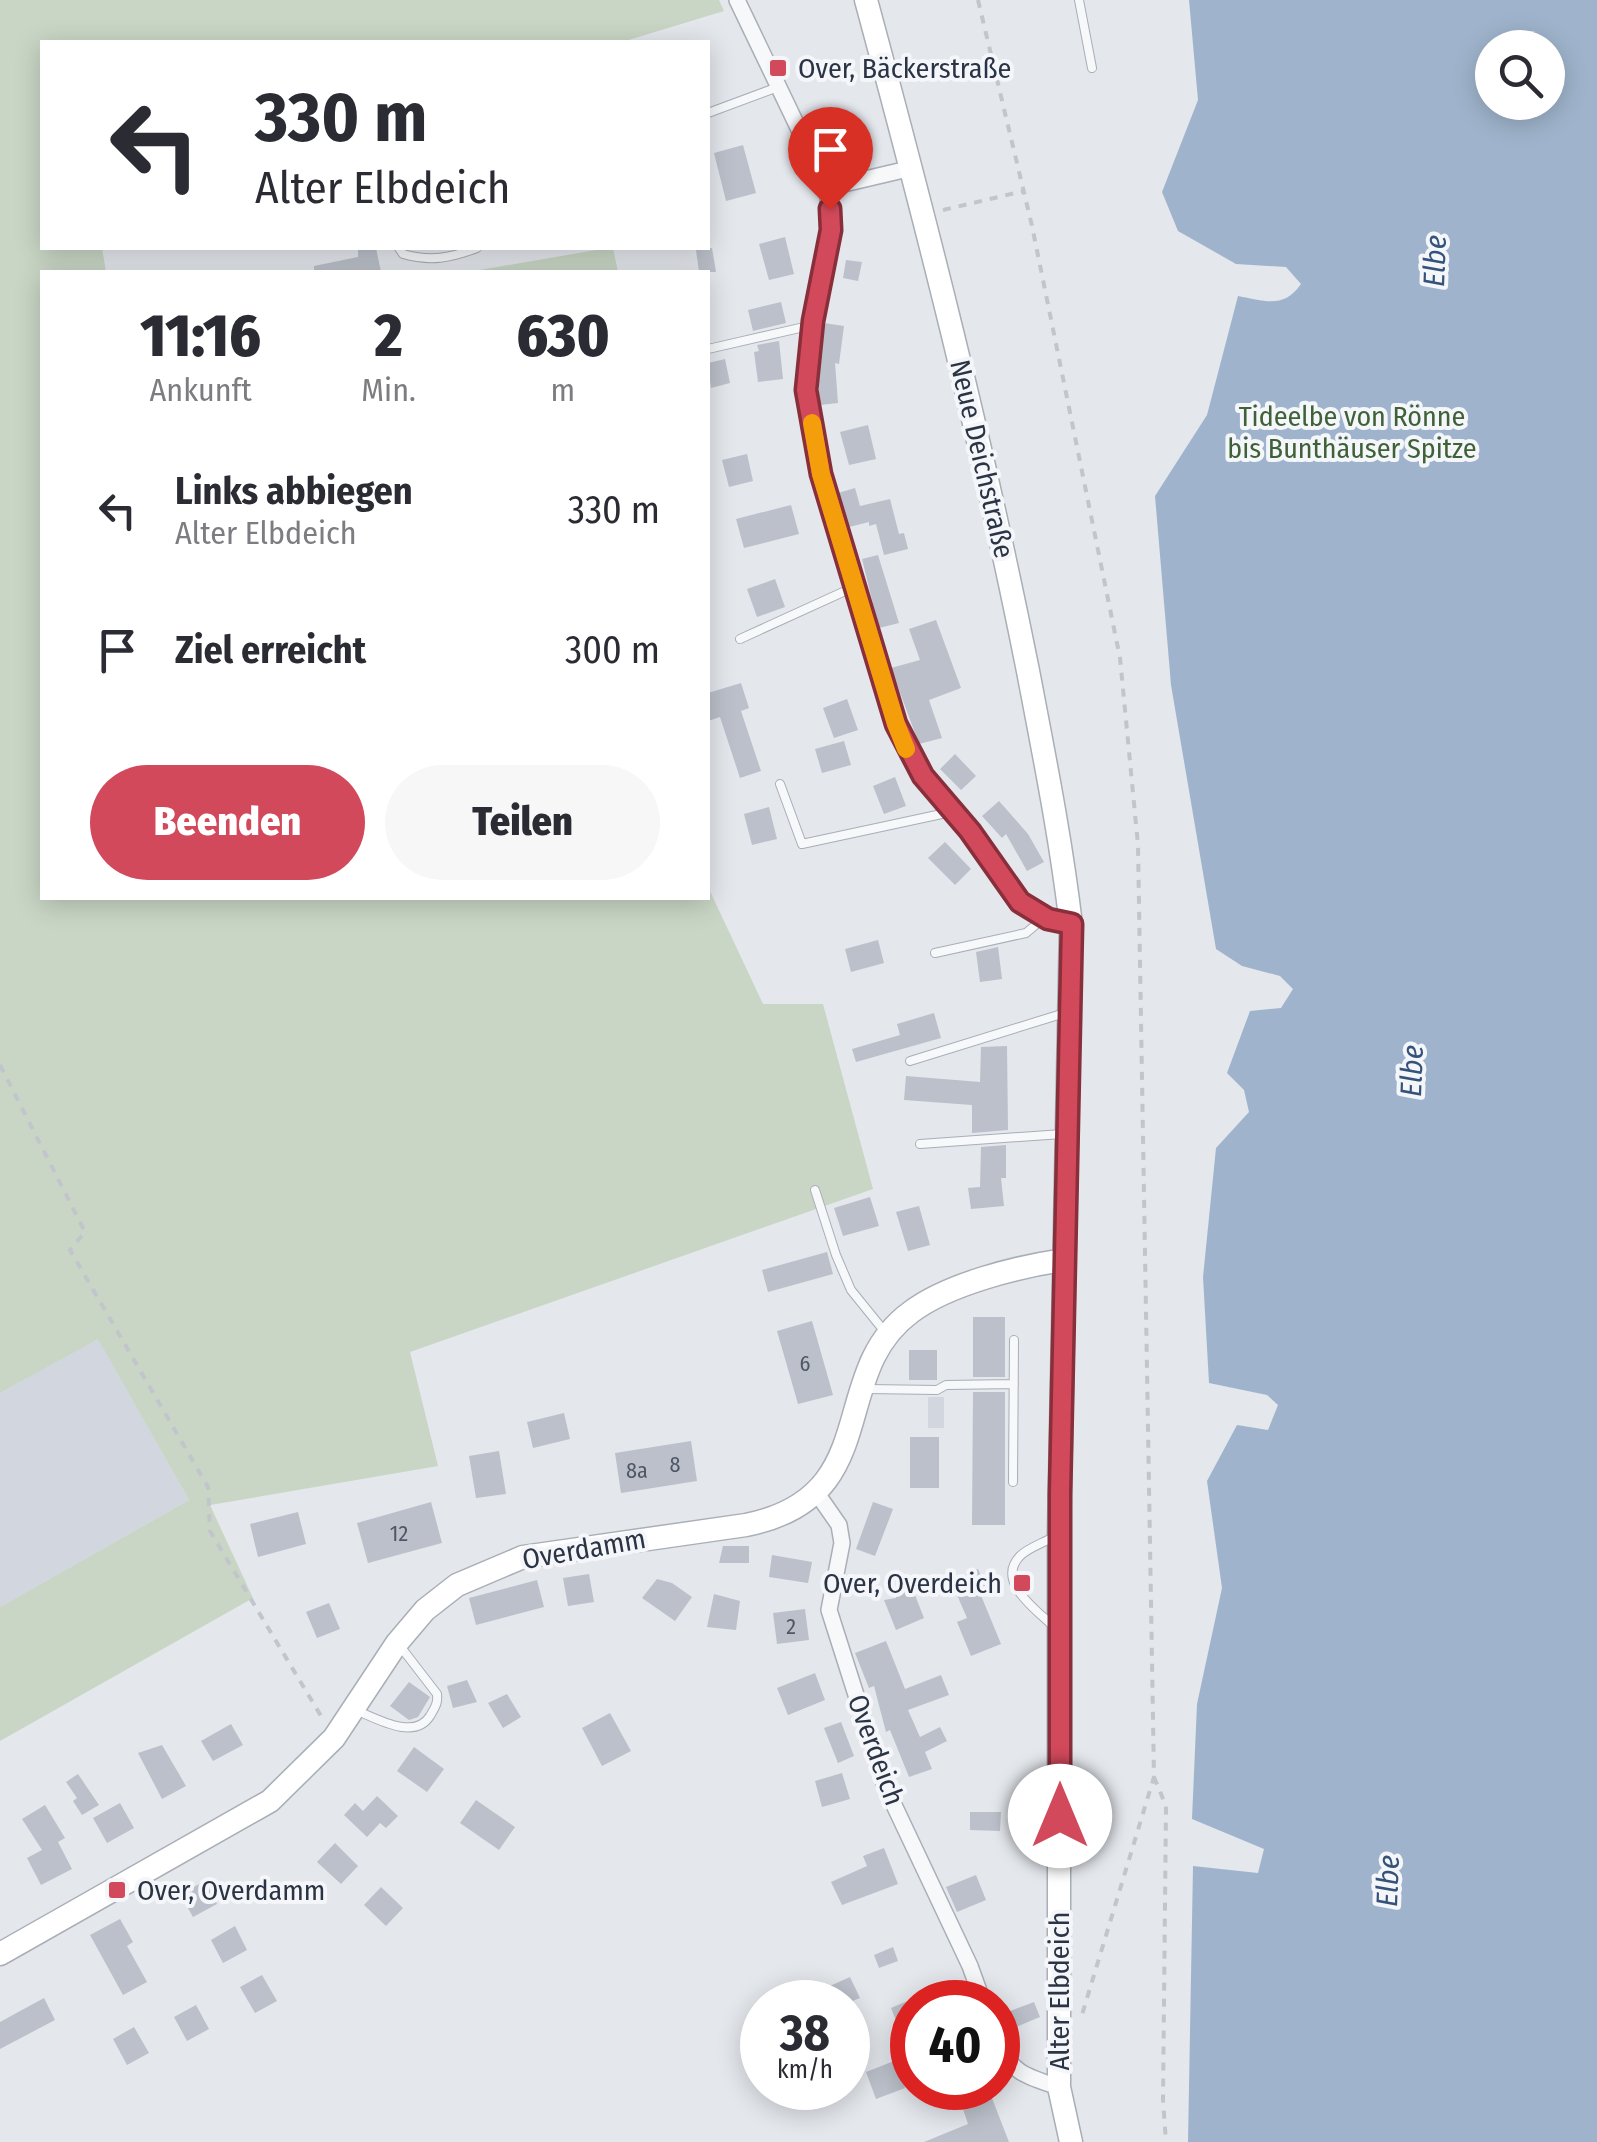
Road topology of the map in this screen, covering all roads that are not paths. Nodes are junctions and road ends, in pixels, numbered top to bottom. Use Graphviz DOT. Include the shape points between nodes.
graph roads {
  1 [pos="737,0"];
  2 [pos="866,0"];
  3 [pos="1079,0"];
  4 [pos="1092,68"];
  5 [pos="778,86"];
  6 [pos="710,113"];
  7 [pos="912,168"];
  8 [pos="828,188"];
  9 [pos="400,250"];
  10 [pos="470,250"];
  11 [pos="813,326"];
  12 [pos="710,349"];
  13 [pos="855,586"];
  14 [pos="740,639"];
  15 [pos="780,784"];
  16 [pos="953,811"];
  17 [pos="1044,917"];
  18 [pos="1072,924"];
  19 [pos="936,953"];
  20 [pos="1069,1011"];
  21 [pos="910,1061"];
  22 [pos="1066,1134"];
  23 [pos="920,1144"];
  24 [pos="815,1190"];
  25 [pos="1063,1260"];
  26 [pos="887,1336"];
  27 [pos="1014,1340"];
  28 [pos="1014,1384"];
  29 [pos="862,1388"];
  30 [pos="1013,1482"];
  31 [pos="816,1492"];
  32 [pos="1059,1534"];
  33 [pos="1060,1633"];
  34 [pos="397,1643"];
  35 [pos="354,1709"];
  36 [pos="0,1954"];
  37 [pos="975,1980"];
  38 [pos="1020,2072"];
  39 [pos="1059,2087"];
  40 [pos="1072,2142"];
  1 -- 5 [label="street"];
  2 -- 7 [label="street, Neue Deichstraße"];
  3 -- 4 [label="lane"];
  5 -- 6 [label="lane"];
  5 -- 8 [label="street"];
  7 -- 8 [label="street"];
  7 -- 18 [label="street, Neue Deichstraße" via="994,501"];
  8 -- 11 [label="street" via="831,230"];
  9 -- 10 [label="lane" via="422,260"];
  11 -- 12 [label="lane"];
  11 -- 13 [label="street" via="806,390 821,474"];
  13 -- 14 [label="lane"];
  13 -- 16 [label="street" via="906,750"];
  15 -- 16 [label="lane" via="802,844"];
  16 -- 17 [label="street" via="1020,902"];
  17 -- 18 [label="street"];
  17 -- 19 [label="lane" via="1026,933"];
  18 -- 20 [label="street, Alter Elbdeich"];
  20 -- 21 [label="lane"];
  20 -- 22 [label="street, Alter Elbdeich"];
  22 -- 23 [label="lane"];
  22 -- 25 [label="street, Alter Elbdeich"];
  24 -- 26 [label="lane" via="851,1290"];
  25 -- 26 [label="street, Overdamm" via="939,1294"];
  25 -- 32 [label="street, Alter Elbdeich"];
  26 -- 29 [label="street, Overdamm"];
  27 -- 28 [label="lane"];
  28 -- 29 [label="lane"];
  28 -- 30 [label="lane"];
  29 -- 31 [label="street, Overdamm" via="842,1456"];
  31 -- 34 [label="street, Overdamm" via="758,1522 523,1557 457,1585"];
  31 -- 37 [label="street, Overdeich" via="839,1525 830,1610 885,1786"];
  32 -- 33 [label="street, Alter Elbdeich"];
  32 -- 33 [label="lane" via="1022,1554 1012,1577 1025,1600"];
  33 -- 39 [label="street, Alter Elbdeich"];
  34 -- 35 [label="street, Overdamm"];
  34 -- 35 [label="lane" via="438,1694 424,1725 380,1721"];
  35 -- 36 [label="street, Overdamm" via="292,1782 242,1820"];
  38 -- 39 [label="street"];
  39 -- 40 [label="street, Alter Elbdeich"];
}
